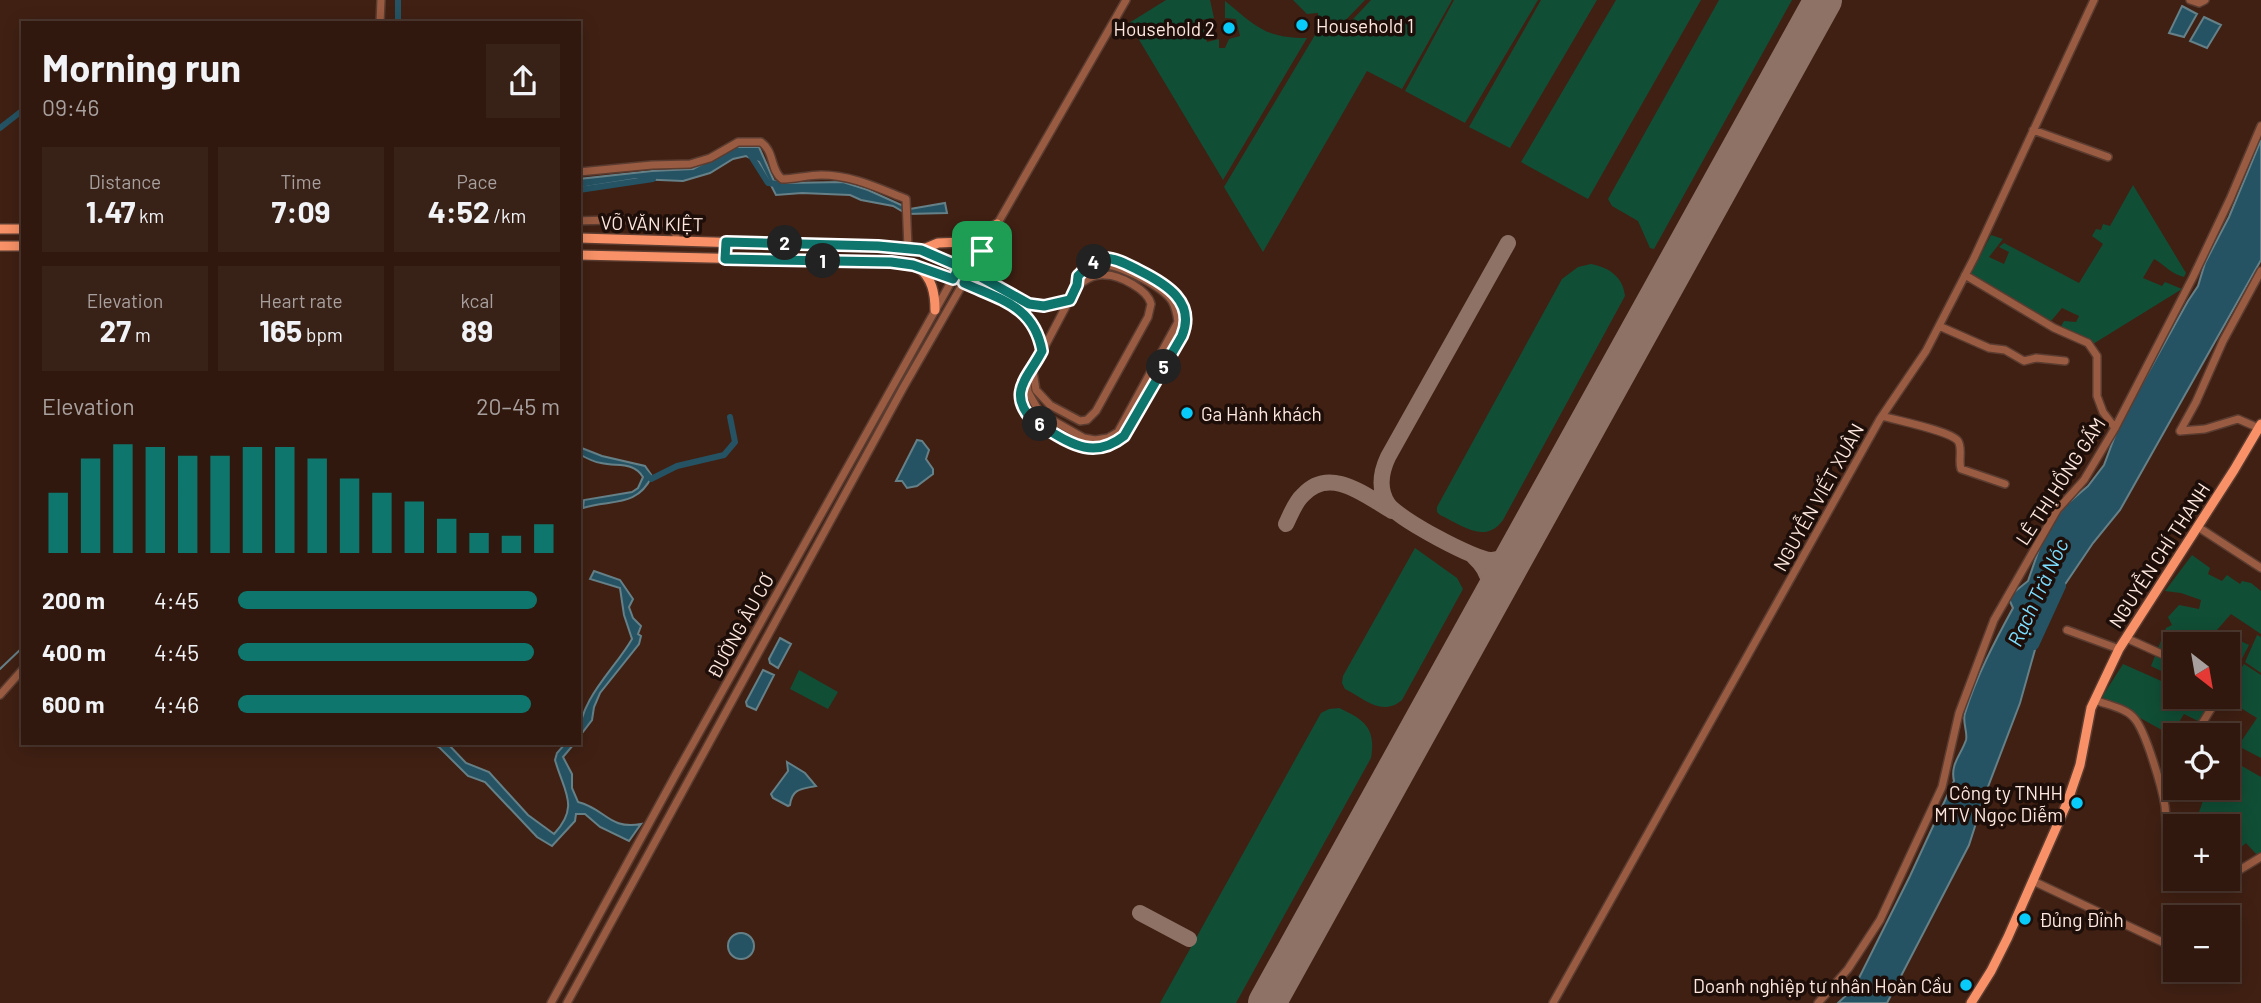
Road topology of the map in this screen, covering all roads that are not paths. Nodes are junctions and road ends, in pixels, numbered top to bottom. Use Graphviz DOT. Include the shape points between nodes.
graph roads {
  1 [pos="381,0"];
  2 [pos="1126,0"];
  3 [pos="2094,0"];
  4 [pos="2190,0"];
  5 [pos="2205,0"];
  6 [pos="380,21"];
  7 [pos="2261,126"];
  8 [pos="2033,130"];
  9 [pos="2108,157"];
  10 [pos="581,172"];
  11 [pos="581,221"];
  12 [pos="998,223"];
  13 [pos="0,229"];
  14 [pos="21,229"];
  15 [pos="584,238"];
  16 [pos="676,241"];
  17 [pos="726,242"];
  18 [pos="0,246"];
  19 [pos="21,246"];
  20 [pos="908,248"];
  21 [pos="921,250"];
  22 [pos="982,251"];
  23 [pos="582,255"];
  24 [pos="725,259"];
  25 [pos="913,265"];
  26 [pos="960,266"];
  27 [pos="970,271"];
  28 [pos="2261,271"];
  29 [pos="1965,275"];
  30 [pos="953,279"];
  31 [pos="964,283"];
  32 [pos="1077,285"];
  33 [pos="2251,288"];
  34 [pos="2261,291"];
  35 [pos="1070,300"];
  36 [pos="935,310"];
  37 [pos="1939,326"];
  38 [pos="1042,351"];
  39 [pos="2065,361"];
  40 [pos="1032,370"];
  41 [pos="895,383"];
  42 [pos="903,388"];
  43 [pos="1882,416"];
  44 [pos="2260,427"];
  45 [pos="2115,428"];
  46 [pos="2005,484"];
  47 [pos="2198,527"];
  48 [pos="2261,568"];
  49 [pos="2067,630"];
  50 [pos="2126,638"];
  51 [pos="2119,649"];
  52 [pos="2163,655"];
  53 [pos="21,671"];
  54 [pos="0,695"];
  55 [pos="2093,704"];
  56 [pos="2165,814"];
  57 [pos="2261,857"];
  58 [pos="2240,870"];
  59 [pos="2033,881"];
  60 [pos="598,918"];
  61 [pos="610,924"];
  62 [pos="2163,942"];
  63 [pos="551,1003"];
  64 [pos="567,1003"];
  65 [pos="1553,1003"];
  66 [pos="1818,1003"];
  67 [pos="1971,1003"];
  1 -- 6 [label="street"];
  2 -- 12 [label="street, ĐƯỜNG ÂU CƠ"];
  3 -- 8 [label="street, NGUYỄN VIẾT XUÂN"];
  4 -- 5 [label="street"];
  7 -- 45 [label="street, LÊ THỊ HỒNG GẤM" via="2193,277"];
  8 -- 9 [label="street"];
  8 -- 29 [label="street, NGUYỄN VIẾT XUÂN"];
  10 -- 20 [label="street" via="690,164 738,142 757,141 769,149 776,174 782,179 820,175 856,180 906,199"];
  11 -- 16 [label="street" via="673,226"];
  12 -- 21 [label="main road" via="963,242 938,243"];
  12 -- 22 [label="street, ĐƯỜNG ÂU CƠ"];
  13 -- 14 [label="main road"];
  15 -- 16 [label="main road, VÕ VĂN KIỆT"];
  16 -- 17 [label="main road, VÕ VĂN KIỆT"];
  17 -- 20 [label="main road, VÕ VĂN KIỆT"];
  17 -- 24 [label="street"];
  18 -- 19 [label="main road"];
  20 -- 21 [label="main road, VÕ VĂN KIỆT"];
  21 -- 26 [label="main road, VÕ VĂN KIỆT"];
  22 -- 26 [label="street"];
  22 -- 27 [label="street, ĐƯỜNG ÂU CƠ"];
  23 -- 24 [label="main road, VÕ VĂN KIỆT"];
  24 -- 25 [label="main road, VÕ VĂN KIỆT"];
  25 -- 30 [label="main road, VÕ VĂN KIỆT"];
  25 -- 36 [label="main road" via="931,283"];
  26 -- 27 [label="main road, VÕ VĂN KIỆT"];
  26 -- 30 [label="street, ĐƯỜNG ÂU CƠ"];
  27 -- 31 [label="street, ĐƯỜNG ÂU CƠ"];
  27 -- 35 [label="street" via="1029,304"];
  28 -- 33 [label="street"];
  29 -- 37 [label="street, NGUYỄN VIẾT XUÂN"];
  29 -- 45 [label="street" via="2088,343 2097,358 2097,396"];
  30 -- 31 [label="main road, VÕ VĂN KIỆT"];
  30 -- 36 [label="street, ĐƯỜNG ÂU CƠ"];
  31 -- 38 [label="street" via="1023,312 1039,334"];
  31 -- 42 [label="street, ĐƯỜNG ÂU CƠ"];
  32 -- 35 [label="street"];
  32 -- 40 [label="street" via="1102,274 1118,278 1146,293 1151,304 1148,317 1087,420 1073,418 1041,398"];
  32 -- 40 [label="street" via="1100,265 1114,265 1171,299 1178,322 1174,333 1118,432 1108,438 1084,438 1040,413 1028,392"];
  33 -- 34 [label="street"];
  33 -- 44 [label="street" via="2180,431 2238,419"];
  35 -- 38 [label="street"];
  36 -- 41 [label="street, ĐƯỜNG ÂU CƠ"];
  37 -- 39 [label="street" via="2024,361"];
  37 -- 43 [label="street, NGUYỄN VIẾT XUÂN"];
  38 -- 40 [label="street"];
  41 -- 42 [label="street"];
  41 -- 60 [label="street, ĐƯỜNG ÂU CƠ"];
  42 -- 61 [label="street, ĐƯỜNG ÂU CƠ"];
  43 -- 46 [label="street" via="1955,438 1961,468"];
  43 -- 65 [label="street, NGUYỄN VIẾT XUÂN"];
  44 -- 47 [label="main road, NGUYỄN CHÍ THANH"];
  45 -- 66 [label="street, LÊ THỊ HỒNG GẤM" via="2084,480 2057,510 2007,594 1959,713 1937,799 1880,919 1848,969"];
  47 -- 48 [label="street"];
  47 -- 50 [label="main road, NGUYỄN CHÍ THANH"];
  49 -- 51 [label="street"];
  50 -- 51 [label="main road, NGUYỄN CHÍ THANH"];
  50 -- 52 [label="street"];
  51 -- 55 [label="main road, NGUYỄN CHÍ THANH"];
  53 -- 54 [label="street"];
  55 -- 56 [label="street" via="2128,713 2140,727"];
  55 -- 59 [label="main road, NGUYỄN CHÍ THANH" via="2080,765"];
  57 -- 58 [label="street"];
  59 -- 62 [label="street"];
  59 -- 67 [label="main road"];
  60 -- 61 [label="street"];
  60 -- 63 [label="street, ĐƯỜNG ÂU CƠ"];
  61 -- 64 [label="street, ĐƯỜNG ÂU CƠ"];
}
